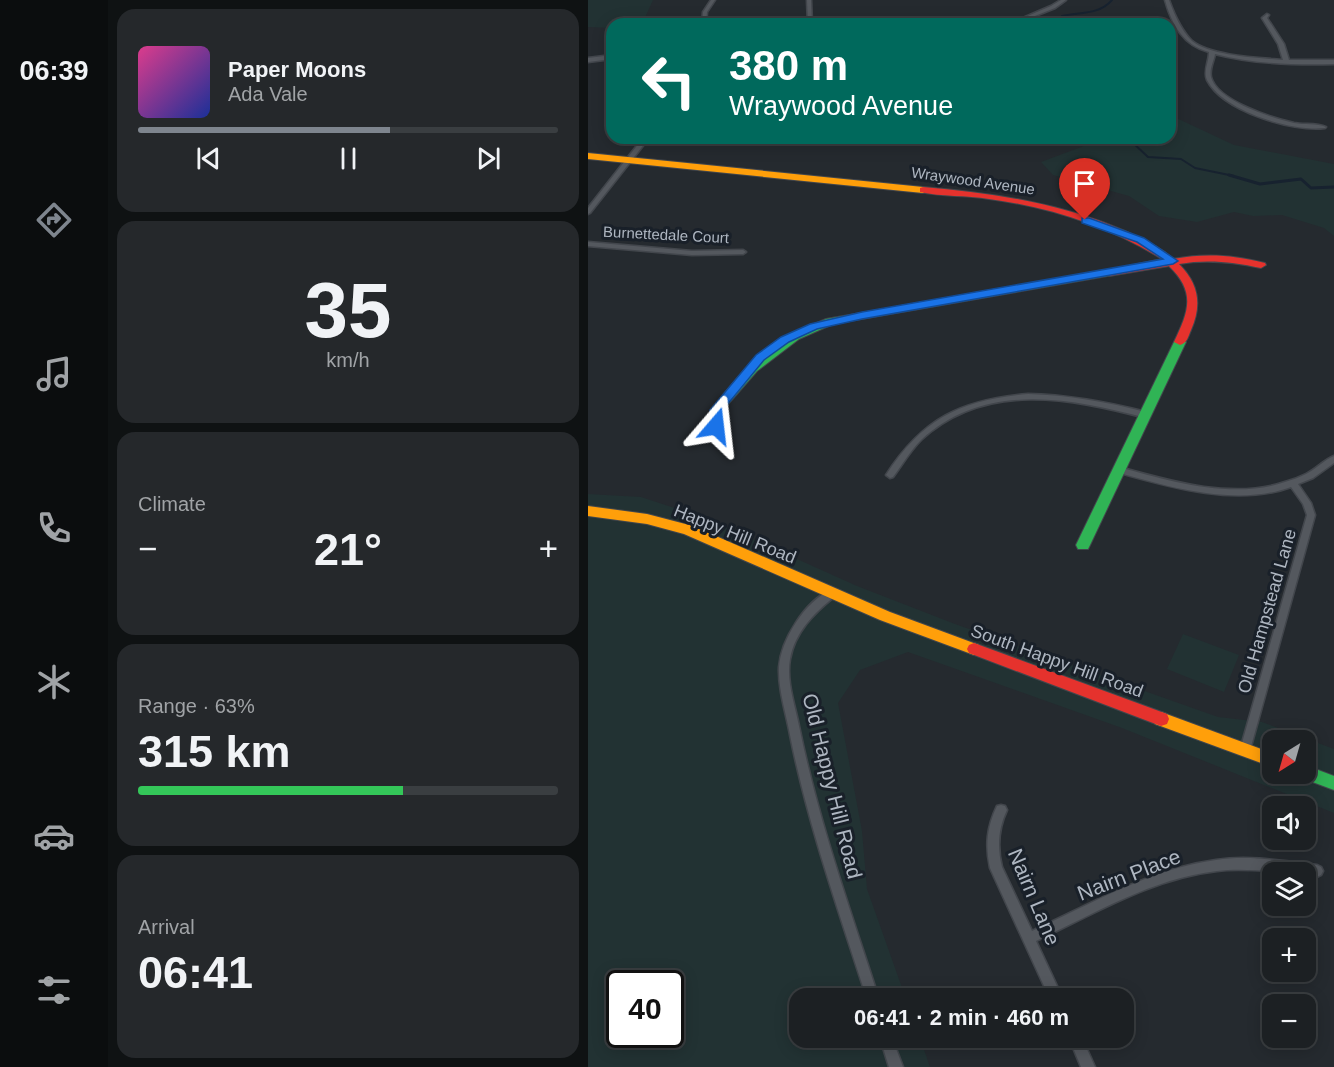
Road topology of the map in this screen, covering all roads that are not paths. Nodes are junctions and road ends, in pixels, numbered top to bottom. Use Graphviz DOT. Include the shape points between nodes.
graph roads {
  1 [pos="713,0"];
  2 [pos="810,0"];
  3 [pos="1064,0"];
  4 [pos="1161,0"];
  5 [pos="1167,0"];
  6 [pos="1267,15"];
  7 [pos="704,18"];
  8 [pos="810,18"];
  9 [pos="1026,18"];
  10 [pos="1175,18"];
  11 [pos="1176,20"];
  12 [pos="1212,52"];
  13 [pos="606,58"];
  14 [pos="588,60"];
  15 [pos="1286,60"];
  16 [pos="1334,62"];
  17 [pos="1323,127"];
  18 [pos="641,144"];
  19 [pos="588,156"];
  20 [pos="629,160"];
  21 [pos="588,212"];
  22 [pos="588,244"];
  23 [pos="743,252"];
  24 [pos="1173,261"];
  25 [pos="1261,265"];
  26 [pos="1146,415"];
  27 [pos="716,426"];
  28 [pos="1334,459"];
  29 [pos="1119,470"];
  30 [pos="890,475"];
  31 [pos="1294,485"];
  32 [pos="588,511"];
  33 [pos="1083,545"];
  34 [pos="831,594"];
  35 [pos="1245,750"];
  36 [pos="1262,756"];
  37 [pos="1316,776"];
  38 [pos="1334,783"];
  39 [pos="1001,810"];
  40 [pos="1317,871"];
  41 [pos="1030,938"];
  42 [pos="869,988"];
  43 [pos="1053,988"];
  44 [pos="889,1048"];
  45 [pos="1079,1048"];
  46 [pos="896,1067"];
  47 [pos="1088,1067"];
  1 -- 7 [label="street"];
  2 -- 8 [label="street"];
  3 -- 9 [label="street"];
  4 -- 5 [label="street"];
  5 -- 10 [label="street"];
  6 -- 15 [label="street" via="1264,18"];
  11 -- 12 [label="street" via="1189,41"];
  12 -- 15 [label="street"];
  12 -- 17 [label="street" via="1209,79 1229,99 1270,117"];
  13 -- 14 [label="street"];
  15 -- 16 [label="street"];
  18 -- 20 [label="street"];
  19 -- 20 [label="street, Wraywood Avenue"];
  20 -- 21 [label="street"];
  20 -- 24 [label="street, Wraywood Avenue" via="1016,201 1126,234"];
  22 -- 23 [label="street, Burnettedale Court" via="692,253"];
  24 -- 25 [label="street" via="1219,257"];
  24 -- 26 [label="street, Wraywood Avenue" via="1190,284 1193,312"];
  24 -- 27 [label="street" via="814,326 760,358 716,410"];
  26 -- 29 [label="street, Wraywood Avenue"];
  26 -- 30 [label="street" via="1076,398 1032,395 996,400 959,411 930,428"];
  28 -- 31 [label="street"];
  29 -- 31 [label="street" via="1210,491 1264,491"];
  29 -- 33 [label="street, Wraywood Avenue"];
  31 -- 35 [label="street, Old Hampstead Lane" via="1311,515"];
  32 -- 34 [label="street, Happy Hill Road" via="647,519 688,530"];
  34 -- 35 [label="street, South Happy Hill Road"];
  34 -- 42 [label="street, Old Happy Hill Road" via="816,605 795,632 784,675 795,738 819,830"];
  35 -- 36 [label="street, South Happy Hill Road"];
  37 -- 38 [label="street"];
  39 -- 41 [label="street, Nairn Lane" via="994,824 992,852"];
  40 -- 41 [label="street, Nairn Place" via="1234,864 1183,872"];
  41 -- 43 [label="street, Nairn Lane"];
  44 -- 46 [label="street"];
  45 -- 47 [label="street"];
}
